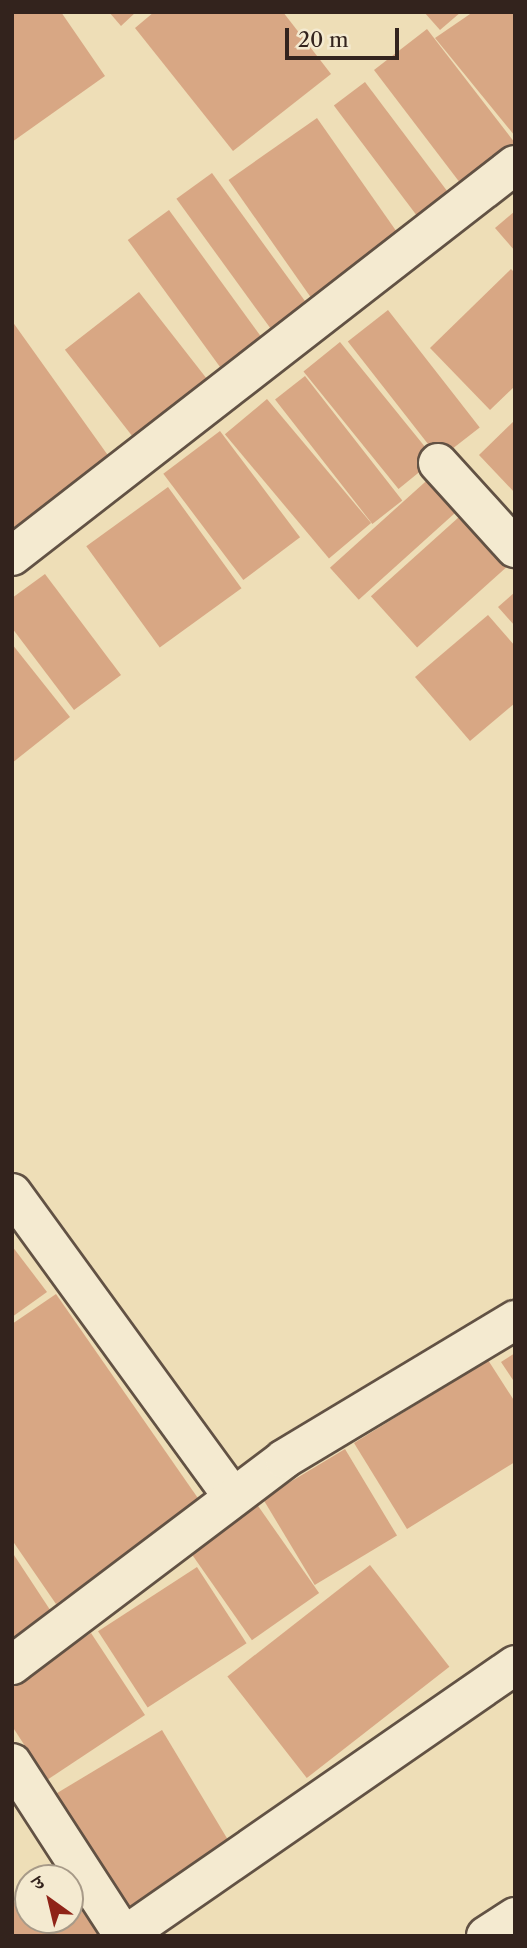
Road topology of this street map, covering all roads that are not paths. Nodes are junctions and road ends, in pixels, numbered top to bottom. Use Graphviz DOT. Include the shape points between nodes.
graph roads {
  1 [pos="515,165"];
  2 [pos="438,463"];
  3 [pos="515,548"];
  4 [pos="12,556"];
  5 [pos="12,1193"];
  6 [pos="515,1320"];
  7 [pos="233,1497"];
  8 [pos="12,1665"];
  9 [pos="515,1665"];
  10 [pos="12,1763"];
  11 [pos="515,1917"];
  12 [pos="124,1936"];
  13 [pos="486,1936"];
  1 -- 4 [label="street"];
  2 -- 3 [label="street"];
  5 -- 7 [label="street"];
  6 -- 7 [label="street" via="284,1459"];
  7 -- 8 [label="street"];
  9 -- 12 [label="street"];
  10 -- 12 [label="street"];
  11 -- 13 [label="street"];
}
